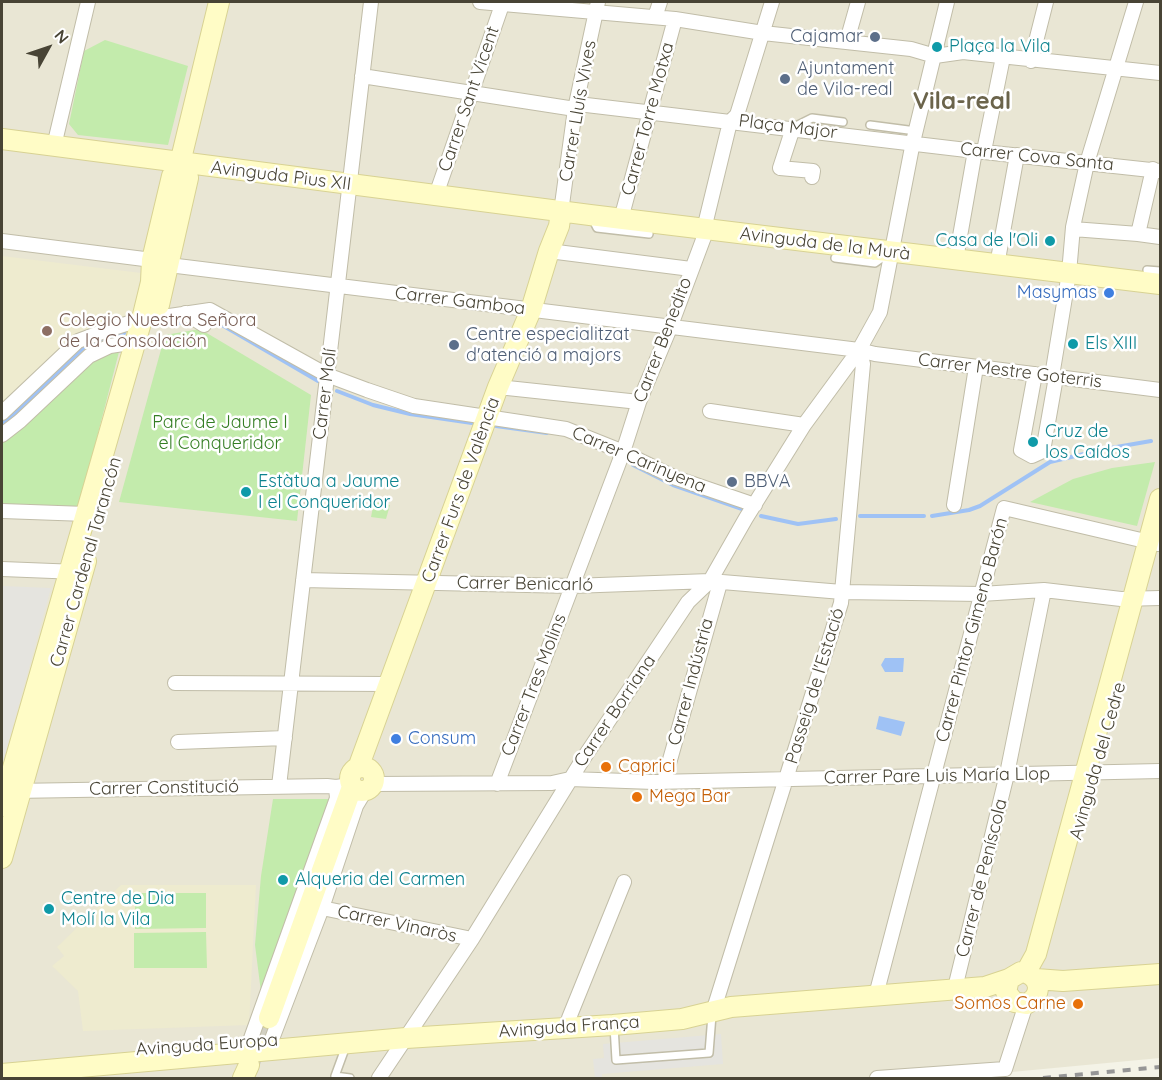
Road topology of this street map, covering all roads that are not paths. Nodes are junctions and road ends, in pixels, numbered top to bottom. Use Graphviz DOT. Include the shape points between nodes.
graph roads {
  1 [pos="88,2"];
  2 [pos="219,2"];
  3 [pos="371,2"];
  4 [pos="480,2"];
  5 [pos="660,2"];
  6 [pos="772,2"];
  7 [pos="858,2"];
  8 [pos="947,2"];
  9 [pos="1046,2"];
  10 [pos="1136,2"];
  11 [pos="503,3"];
  12 [pos="597,6"];
  13 [pos="655,17"];
  14 [pos="675,19"];
  15 [pos="763,33"];
  16 [pos="847,41"];
  17 [pos="935,56"];
  18 [pos="1003,57"];
  19 [pos="1031,61"];
  20 [pos="1115,68"];
  21 [pos="1161,73"];
  22 [pos="362,76"];
  23 [pos="471,92"];
  24 [pos="576,107"];
  25 [pos="649,111"];
  26 [pos="730,122"];
  27 [pos="843,122"];
  28 [pos="870,125"];
  29 [pos="793,128"];
  30 [pos="915,136"];
  31 [pos="2,139"];
  32 [pos="54,146"];
  33 [pos="979,151"];
  34 [pos="1017,155"];
  35 [pos="180,163"];
  36 [pos="1088,163"];
  37 [pos="1157,170"];
  38 [pos="812,177"];
  39 [pos="350,184"];
  40 [pos="436,195"];
  41 [pos="561,212"];
  42 [pos="590,215"];
  43 [pos="621,219"];
  44 [pos="1073,228"];
  45 [pos="706,229"];
  46 [pos="650,234"];
  47 [pos="1138,234"];
  48 [pos="1161,237"];
  49 [pos="2,241"];
  50 [pos="549,250"];
  51 [pos="892,252"];
  52 [pos="835,258"];
  53 [pos="956,259"];
  54 [pos="160,262"];
  55 [pos="997,265"];
  56 [pos="691,270"];
  57 [pos="1161,271"];
  58 [pos="1069,273"];
  59 [pos="1154,277"];
  60 [pos="338,286"];
  61 [pos="531,310"];
  62 [pos="187,315"];
  63 [pos="149,319"];
  64 [pos="204,325"];
  65 [pos="670,328"];
  66 [pos="136,342"];
  67 [pos="859,350"];
  68 [pos="976,367"];
  69 [pos="1035,374"];
  70 [pos="327,375"];
  71 [pos="1054,376"];
  72 [pos="498,387"];
  73 [pos="1161,390"];
  74 [pos="639,402"];
  75 [pos="710,411"];
  76 [pos="2,413"];
  77 [pos="488,417"];
  78 [pos="804,425"];
  79 [pos="2,435"];
  80 [pos="622,452"];
  81 [pos="1161,499"];
  82 [pos="755,505"];
  83 [pos="954,506"];
  84 [pos="2,511"];
  85 [pos="86,514"];
  86 [pos="1156,541"];
  87 [pos="2,569"];
  88 [pos="76,572"];
  89 [pos="303,580"];
  90 [pos="427,582"];
  91 [pos="715,582"];
  92 [pos="572,585"];
  93 [pos="1044,590"];
  94 [pos="842,592"];
  95 [pos="981,594"];
  96 [pos="1146,599"];
  97 [pos="688,602"];
  98 [pos="709,616"];
  99 [pos="175,683"];
  100 [pos="291,684"];
  101 [pos="390,684"];
  102 [pos="285,738"];
  103 [pos="178,742"];
  104 [pos="1161,771"];
  105 [pos="1090,772"];
  106 [pos="1007,774"];
  107 [pos="933,776"];
  108 [pos="570,779"];
  109 [pos="786,779"];
  110 [pos="664,781"];
  111 [pos="352,784"];
  112 [pos="497,784"];
  113 [pos="279,786"];
  114 [pos="7,795"];
  115 [pos="344,809"];
  116 [pos="327,823"];
  117 [pos="2,858"];
  118 [pos="624,882"];
  119 [pos="322,908"];
  120 [pos="472,939"];
  121 [pos="1161,974"];
  122 [pos="955,988"];
  123 [pos="1024,991"];
  124 [pos="876,995"];
  125 [pos="720,1008"];
  126 [pos="269,1018"];
  127 [pos="569,1018"];
  128 [pos="614,1025"];
  129 [pos="409,1033"];
  130 [pos="272,1039"];
  131 [pos="250,1041"];
  132 [pos="347,1043"];
  133 [pos="2,1063"];
  134 [pos="2,1074"];
  135 [pos="350,1078"];
  136 [pos="379,1078"];
  137 [pos="877,1078"];
  1 -- 32 [label="street"];
  2 -- 35 [label="main road, Carrer Cardenal Tarancón"];
  3 -- 22 [label="street, Carrer Molí"];
  4 -- 11 [label="street"];
  5 -- 13 [label="street"];
  6 -- 15 [label="street, Plaça Major"];
  7 -- 16 [label="street"];
  8 -- 17 [label="street"];
  9 -- 19 [label="street"];
  10 -- 20 [label="street"];
  11 -- 12 [label="street"];
  11 -- 23 [label="street, Carrer Sant Vicent"];
  12 -- 13 [label="street"];
  12 -- 24 [label="street, Carrer Lluís Vives"];
  13 -- 14 [label="street"];
  14 -- 15 [label="street"];
  14 -- 25 [label="street, Carrer Torre Motxa"];
  15 -- 16 [label="street"];
  15 -- 26 [label="street, Plaça Major" via="737,115"];
  16 -- 17 [label="street"];
  17 -- 18 [label="street" via="963,52"];
  17 -- 30 [label="street"];
  18 -- 19 [label="street"];
  18 -- 33 [label="street"];
  19 -- 20 [label="street"];
  20 -- 21 [label="street"];
  20 -- 36 [label="street"];
  22 -- 23 [label="street"];
  22 -- 39 [label="street, Carrer Molí"];
  23 -- 24 [label="street"];
  23 -- 40 [label="street, Carrer Sant Vicent"];
  24 -- 25 [label="street"];
  24 -- 41 [label="street, Carrer Lluís Vives"];
  25 -- 26 [label="street"];
  25 -- 43 [label="street, Carrer Torre Motxa"];
  26 -- 29 [label="street, Plaça Major"];
  26 -- 45 [label="street, Carrer Benedito"];
  27 -- 29 [label="lane" via="812,118"];
  28 -- 30 [label="lane"];
  29 -- 30 [label="street, Plaça Major"];
  29 -- 38 [label="street" via="780,168 813,171"];
  30 -- 33 [label="street, Carrer Cova Santa"];
  30 -- 51 [label="street, Carrer Borriana"];
  31 -- 32 [label="main road, Avinguda Pius XII"];
  32 -- 35 [label="main road, Avinguda Pius XII"];
  33 -- 34 [label="street, Carrer Cova Santa"];
  33 -- 53 [label="street"];
  34 -- 36 [label="street, Carrer Cova Santa"];
  34 -- 55 [label="street"];
  35 -- 39 [label="main road, Avinguda Pius XII"];
  35 -- 54 [label="main road, Carrer Cardenal Tarancón" via="172,176 158,238"];
  35 -- 54 [label="main road, Carrer Cardenal Tarancón" via="188,178"];
  36 -- 37 [label="street, Carrer Cova Santa"];
  36 -- 44 [label="street"];
  37 -- 47 [label="street"];
  39 -- 40 [label="main road, Avinguda Pius XII"];
  39 -- 60 [label="street, Carrer Molí"];
  40 -- 41 [label="main road, Avinguda Pius XII"];
  41 -- 42 [label="main road, Avinguda de la Murà"];
  41 -- 50 [label="main road, Carrer Furs de València"];
  42 -- 43 [label="main road, Avinguda de la Murà"];
  42 -- 46 [label="lane" via="597,228"];
  43 -- 45 [label="main road, Avinguda de la Murà"];
  44 -- 47 [label="street"];
  44 -- 58 [label="street"];
  45 -- 51 [label="main road, Avinguda de la Murà"];
  45 -- 56 [label="street, Carrer Benedito"];
  47 -- 48 [label="street"];
  49 -- 54 [label="street, Carrer Gamboa"];
  50 -- 56 [label="street"];
  50 -- 61 [label="main road, Carrer Furs de València"];
  51 -- 52 [label="lane" via="875,263"];
  51 -- 53 [label="main road, Avinguda de la Murà"];
  51 -- 67 [label="street, Carrer Borriana" via="880,312"];
  53 -- 55 [label="main road, Avinguda de la Murà"];
  54 -- 60 [label="street, Carrer Gamboa"];
  54 -- 63 [label="main road, Carrer Cardenal Tarancón" via="151,282"];
  55 -- 58 [label="main road, Avinguda de la Murà"];
  56 -- 65 [label="street, Carrer Benedito"];
  57 -- 59 [label="lane"];
  58 -- 59 [label="main road, Avinguda de la Murà"];
  58 -- 71 [label="street"];
  60 -- 61 [label="street, Carrer Gamboa"];
  60 -- 70 [label="street, Carrer Molí"];
  61 -- 65 [label="street, Carrer Gamboa"];
  61 -- 72 [label="main road, Carrer Furs de València"];
  62 -- 63 [label="street, Carrer Carinyena"];
  62 -- 64 [label="street"];
  62 -- 70 [label="street, Carrer Carinyena" via="210,310"];
  63 -- 66 [label="main road, Carrer Cardenal Tarancón"];
  63 -- 76 [label="street, Carrer Carinyena" via="78,341"];
  63 -- 88 [label="main road, Carrer Cardenal Tarancón"];
  65 -- 67 [label="street, Carrer Gamboa"];
  65 -- 74 [label="street, Carrer Benedito"];
  66 -- 79 [label="street" via="110,346 88,356"];
  66 -- 85 [label="main road, Carrer Cardenal Tarancón"];
  67 -- 68 [label="street, Carrer Mestre Goterris"];
  67 -- 78 [label="street, Carrer Borriana"];
  67 -- 94 [label="street, Passeig de l'Estació" via="863,364"];
  68 -- 69 [label="street, Carrer Mestre Goterris"];
  68 -- 83 [label="street"];
  69 -- 71 [label="street, Carrer Mestre Goterris"];
  69 -- 71 [label="street" via="1022,450 1032,456 1043,452"];
  70 -- 77 [label="street, Carrer Carinyena" via="414,406"];
  70 -- 89 [label="street, Carrer Molí"];
  71 -- 73 [label="street, Carrer Mestre Goterris"];
  72 -- 74 [label="street"];
  72 -- 77 [label="main road, Carrer Furs de València"];
  74 -- 80 [label="street, Carrer Benedito"];
  75 -- 78 [label="street"];
  77 -- 80 [label="street, Carrer Carinyena" via="566,429"];
  77 -- 90 [label="main road, Carrer Furs de València"];
  78 -- 82 [label="street, Carrer Borriana"];
  80 -- 82 [label="street, Carrer Carinyena" via="676,477"];
  80 -- 92 [label="street, Carrer Tres Molins"];
  81 -- 86 [label="main road, Avinguda del Cedre"];
  82 -- 91 [label="street, Carrer Borriana"];
  84 -- 85 [label="street"];
  85 -- 88 [label="main road, Carrer Cardenal Tarancón"];
  86 -- 95 [label="street, Carrer Pintor Gimeno Barón" via="1004,508"];
  86 -- 96 [label="main road, Avinguda del Cedre"];
  87 -- 88 [label="street"];
  88 -- 114 [label="main road, Carrer Cardenal Tarancón"];
  89 -- 90 [label="street, Carrer Benicarló"];
  89 -- 100 [label="street, Carrer Molí"];
  90 -- 92 [label="street, Carrer Benicarló"];
  90 -- 101 [label="main road, Carrer Furs de València"];
  91 -- 92 [label="street, Carrer Benicarló"];
  91 -- 94 [label="street, Carrer Benicarló"];
  91 -- 97 [label="street, Carrer Borriana"];
  91 -- 98 [label="street, Carrer Indústria"];
  92 -- 112 [label="street, Carrer Tres Molins"];
  93 -- 95 [label="street, Carrer Benicarló"];
  93 -- 96 [label="street, Carrer Benicarló"];
  93 -- 106 [label="street, Carrer de Peníscola"];
  94 -- 95 [label="street, Carrer Benicarló"];
  94 -- 109 [label="street, Passeig de l'Estació"];
  95 -- 107 [label="street, Carrer Pintor Gimeno Barón"];
  96 -- 105 [label="main road, Avinguda del Cedre"];
  97 -- 98 [label="street" via="704,607"];
  97 -- 108 [label="street, Carrer Borriana"];
  98 -- 110 [label="street, Carrer Indústria"];
  99 -- 100 [label="street"];
  100 -- 101 [label="street"];
  100 -- 102 [label="street, Carrer Molí"];
  101 -- 111 [label="main road, Carrer Furs de València"];
  102 -- 103 [label="street"];
  102 -- 113 [label="street, Carrer Molí"];
  104 -- 105 [label="street, Carrer Pare Luis María Llop"];
  105 -- 106 [label="street, Carrer Pare Luis María Llop"];
  105 -- 123 [label="main road, Avinguda del Cedre" via="1044,957"];
  106 -- 107 [label="street, Carrer Pare Luis María Llop"];
  106 -- 122 [label="street, Carrer de Peníscola"];
  107 -- 109 [label="street, Carrer Pare Luis María Llop"];
  107 -- 124 [label="street, Carrer Pintor Gimeno Barón"];
  108 -- 110 [label="street, Carrer Pare Luis María Llop"];
  108 -- 112 [label="street, Carrer Constitució"];
  108 -- 120 [label="street, Carrer Borriana"];
  109 -- 110 [label="street, Carrer Pare Luis María Llop"];
  109 -- 125 [label="street, Passeig de l'Estació"];
  111 -- 112 [label="street, Carrer Constitució"];
  111 -- 113 [label="street, Carrer Constitució"];
  111 -- 115 [label="main road, Carrer Furs de València"];
  111 -- 116 [label="street" via="338,798"];
  111 -- 119 [label="street" via="356,806"];
  113 -- 114 [label="street, Carrer Constitució"];
  114 -- 117 [label="main road, Carrer Cardenal Tarancón"];
  115 -- 116 [label="street"];
  115 -- 126 [label="main road, Carrer Furs de València"];
  116 -- 131 [label="street"];
  118 -- 127 [label="street"];
  119 -- 120 [label="street, Carrer Vinaròs"];
  119 -- 130 [label="street"];
  120 -- 129 [label="street, Carrer Borriana"];
  121 -- 123 [label="main road, Avinguda França" via="1063,981"];
  122 -- 123 [label="main road, Avinguda França"];
  122 -- 124 [label="main road, Avinguda França"];
  123 -- 137 [label="street, Avinguda del Cedre" via="1005,1069"];
  124 -- 125 [label="main road, Avinguda França"];
  125 -- 127 [label="main road, Avinguda França"];
  125 -- 128 [label="main road, Avinguda França" via="682,1019"];
  125 -- 128 [label="lane" via="711,1020 709,1053 616,1060"];
  127 -- 129 [label="main road, Avinguda França"];
  128 -- 129 [label="main road, Avinguda França"];
  129 -- 130 [label="main road, Avinguda Europa"];
  129 -- 132 [label="main road, Avinguda Europa"];
  129 -- 136 [label="street, Carrer Borriana"];
  130 -- 131 [label="main road, Avinguda Europa"];
  131 -- 133 [label="main road, Avinguda Europa"];
  132 -- 134 [label="main road, Avinguda Europa"];
  132 -- 135 [label="lane" via="335,1076"];
}
